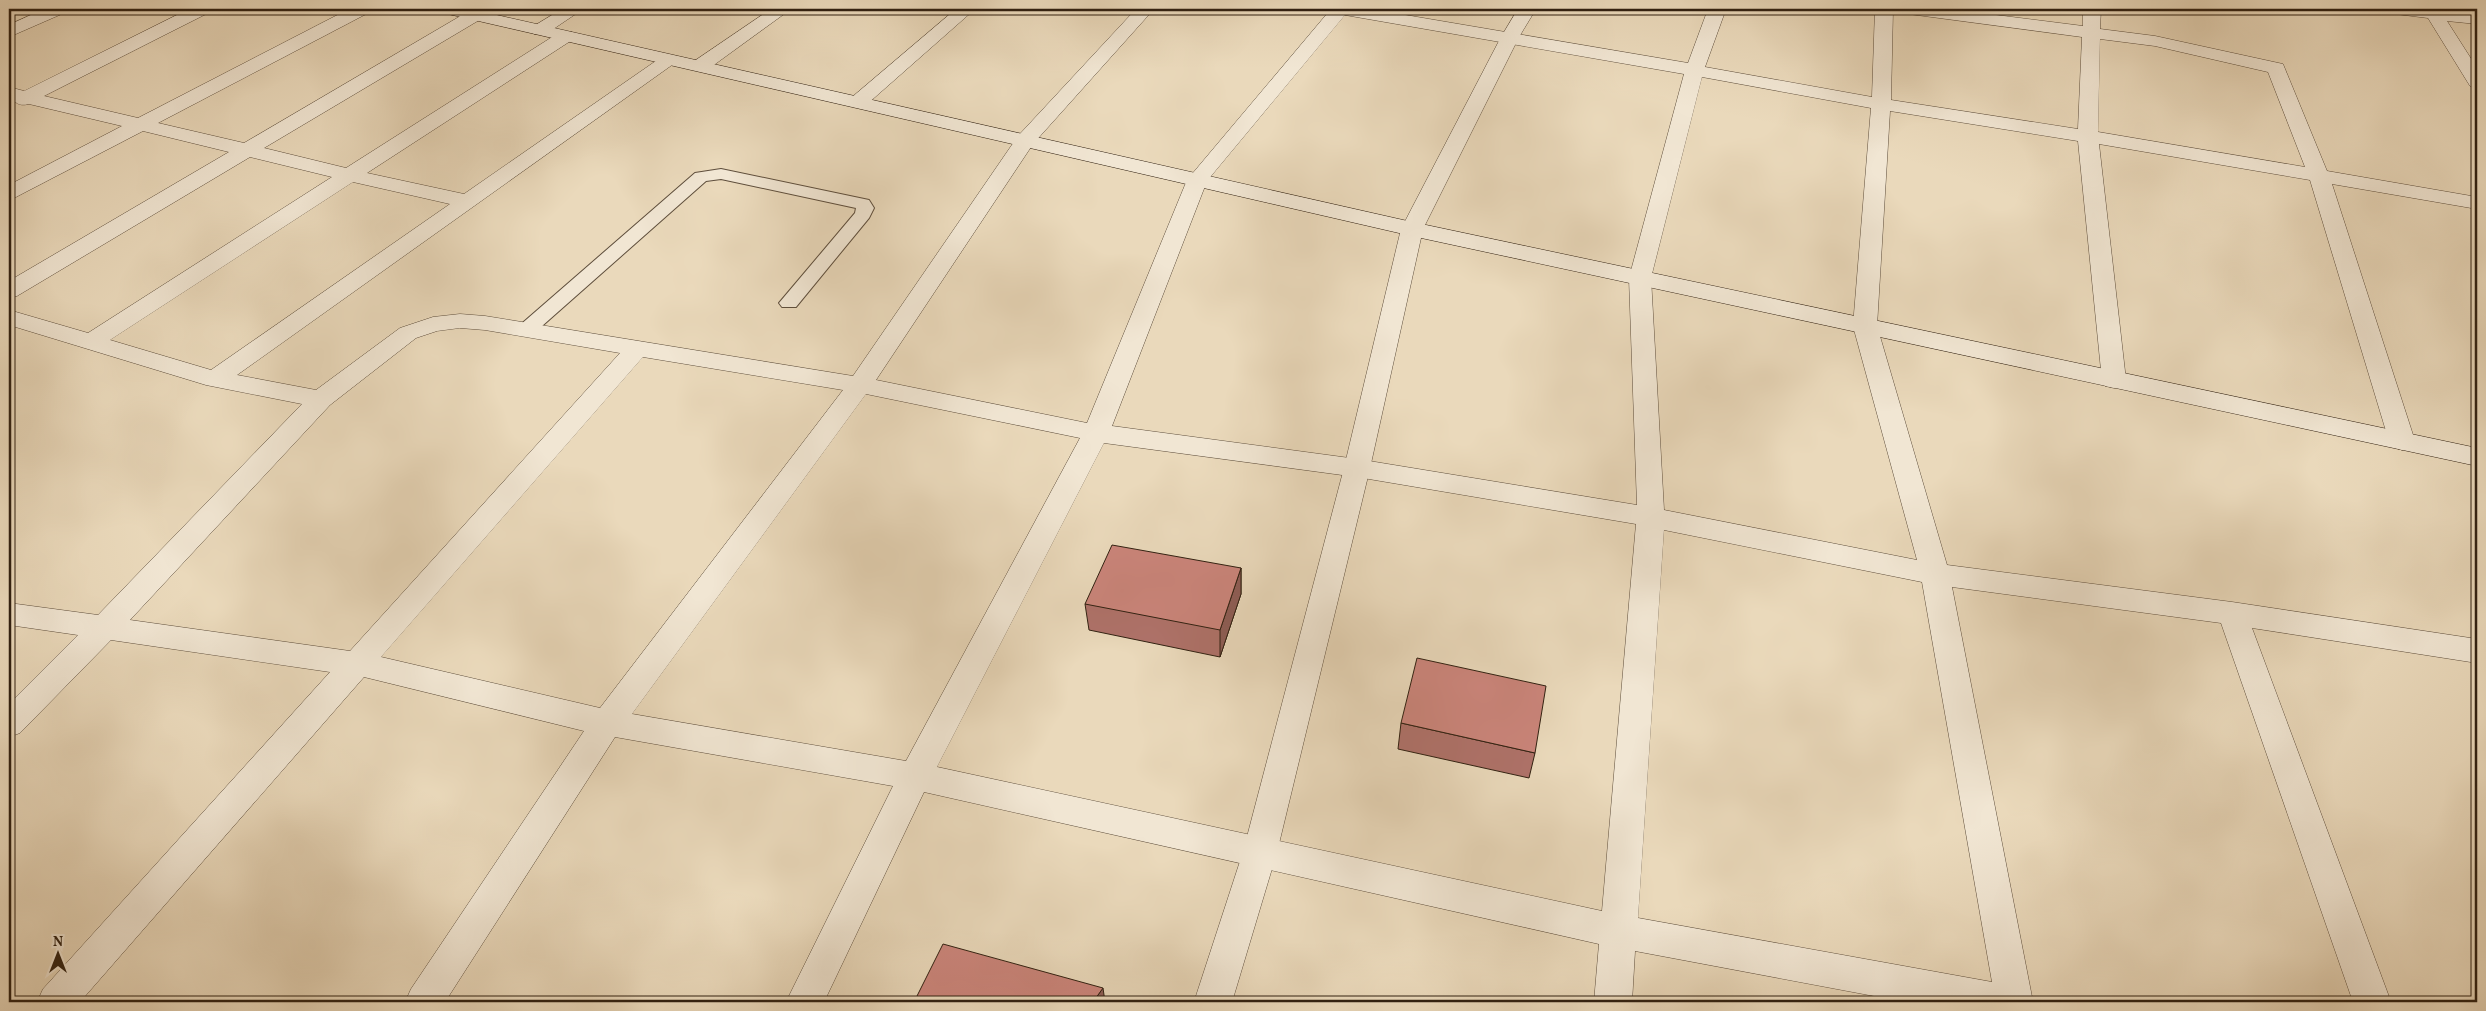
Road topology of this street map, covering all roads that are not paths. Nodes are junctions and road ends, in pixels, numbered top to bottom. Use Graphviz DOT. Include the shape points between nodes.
graph roads {
  1 [pos="58,9"];
  2 [pos="202,9"];
  3 [pos="362,9"];
  4 [pos="448,9"];
  5 [pos="574,9"];
  6 [pos="782,9"];
  7 [pos="966,9"];
  8 [pos="1145,9"];
  9 [pos="1341,9"];
  10 [pos="1527,9"];
  11 [pos="1717,9"];
  12 [pos="1884,9"];
  13 [pos="1909,9"];
  14 [pos="2092,9"];
  15 [pos="2394,9"];
  16 [pos="2434,14"];
  17 [pos="474,15"];
  18 [pos="2477,19"];
  19 [pos="540,30"];
  20 [pos="9,32"];
  21 [pos="2091,33"];
  22 [pos="566,36"];
  23 [pos="1510,37"];
  24 [pos="670,60"];
  25 [pos="700,66"];
  26 [pos="1694,71"];
  27 [pos="2477,82"];
  28 [pos="18,95"];
  29 [pos="858,102"];
  30 [pos="1881,104"];
  31 [pos="9,106"];
  32 [pos="143,124"];
  33 [pos="2088,136"];
  34 [pos="1025,140"];
  35 [pos="246,149"];
  36 [pos="349,175"];
  37 [pos="2320,176"];
  38 [pos="1197,180"];
  39 [pos="9,193"];
  40 [pos="466,201"];
  41 [pos="2477,203"];
  42 [pos="1412,229"];
  43 [pos="1640,278"];
  44 [pos="9,291"];
  45 [pos="789,303"];
  46 [pos="9,317"];
  47 [pos="1866,326"];
  48 [pos="526,330"];
  49 [pos="90,342"];
  50 [pos="637,349"];
  51 [pos="215,379"];
  52 [pos="2114,380"];
  53 [pos="860,385"];
  54 [pos="322,399"];
  55 [pos="1096,433"];
  56 [pos="2402,441"];
  57 [pos="2477,457"];
  58 [pos="1357,468"];
  59 [pos="1651,517"];
  60 [pos="1935,574"];
  61 [pos="2232,612"];
  62 [pos="9,614"];
  63 [pos="105,627"];
  64 [pos="2477,651"];
  65 [pos="359,664"];
  66 [pos="607,723"];
  67 [pos="9,724"];
  68 [pos="915,776"];
  69 [pos="1260,852"];
  70 [pos="1617,931"];
  71 [pos="56,1002"];
  72 [pos="424,1002"];
  73 [pos="805,1002"];
  74 [pos="1213,1002"];
  75 [pos="1613,1002"];
  76 [pos="2002,1002"];
  77 [pos="2014,1002"];
  78 [pos="2372,1002"];
  1 -- 20 [label="street"];
  2 -- 28 [label="street"];
  3 -- 32 [label="street"];
  4 -- 17 [label="street"];
  5 -- 19 [label="street"];
  6 -- 25 [label="street"];
  7 -- 29 [label="street"];
  8 -- 34 [label="street"];
  9 -- 23 [label="street"];
  9 -- 38 [label="street"];
  10 -- 23 [label="street"];
  11 -- 26 [label="street"];
  12 -- 30 [label="street"];
  13 -- 21 [label="street"];
  14 -- 21 [label="street"];
  15 -- 16 [label="street"];
  16 -- 18 [label="street"];
  16 -- 27 [label="street"];
  17 -- 19 [label="street"];
  17 -- 35 [label="street"];
  19 -- 22 [label="street"];
  21 -- 33 [label="street"];
  21 -- 37 [label="street" via="2155,41 2276,68"];
  22 -- 24 [label="street"];
  22 -- 36 [label="street"];
  23 -- 26 [label="street"];
  23 -- 42 [label="street"];
  24 -- 25 [label="street"];
  24 -- 40 [label="street"];
  25 -- 29 [label="street"];
  26 -- 30 [label="street"];
  26 -- 43 [label="street"];
  28 -- 31 [label="street"];
  28 -- 32 [label="street"];
  29 -- 34 [label="street"];
  30 -- 33 [label="street"];
  30 -- 47 [label="street"];
  32 -- 35 [label="street"];
  32 -- 39 [label="street"];
  33 -- 37 [label="street"];
  33 -- 52 [label="street"];
  34 -- 38 [label="street"];
  34 -- 53 [label="street"];
  35 -- 36 [label="street"];
  35 -- 44 [label="street"];
  36 -- 40 [label="street"];
  36 -- 49 [label="street"];
  37 -- 41 [label="street"];
  37 -- 56 [label="street"];
  38 -- 42 [label="street"];
  38 -- 55 [label="street"];
  40 -- 51 [label="street"];
  42 -- 43 [label="street"];
  42 -- 58 [label="street"];
  43 -- 47 [label="street"];
  43 -- 59 [label="street"];
  45 -- 48 [label="lane" via="863,214 863,204 721,174 711,175 701,177"];
  46 -- 49 [label="street"];
  47 -- 52 [label="street"];
  47 -- 60 [label="street"];
  48 -- 50 [label="street"];
  48 -- 54 [label="street" via="460,321 433,324 408,332"];
  49 -- 51 [label="street"];
  50 -- 53 [label="street"];
  50 -- 65 [label="street"];
  51 -- 54 [label="street"];
  52 -- 56 [label="street"];
  53 -- 55 [label="street"];
  53 -- 66 [label="street"];
  54 -- 63 [label="street"];
  55 -- 58 [label="street"];
  55 -- 68 [label="street"];
  56 -- 57 [label="street"];
  58 -- 59 [label="street"];
  58 -- 69 [label="street"];
  59 -- 60 [label="street"];
  59 -- 70 [label="street"];
  60 -- 61 [label="street"];
  60 -- 77 [label="street"];
  61 -- 64 [label="street"];
  61 -- 78 [label="street"];
  62 -- 63 [label="street"];
  63 -- 65 [label="street"];
  63 -- 67 [label="street"];
  65 -- 66 [label="street"];
  65 -- 71 [label="street"];
  66 -- 68 [label="street"];
  66 -- 72 [label="street"];
  68 -- 69 [label="street"];
  68 -- 73 [label="street"];
  69 -- 70 [label="street"];
  69 -- 74 [label="street"];
  70 -- 75 [label="street"];
  70 -- 76 [label="street"];
}
